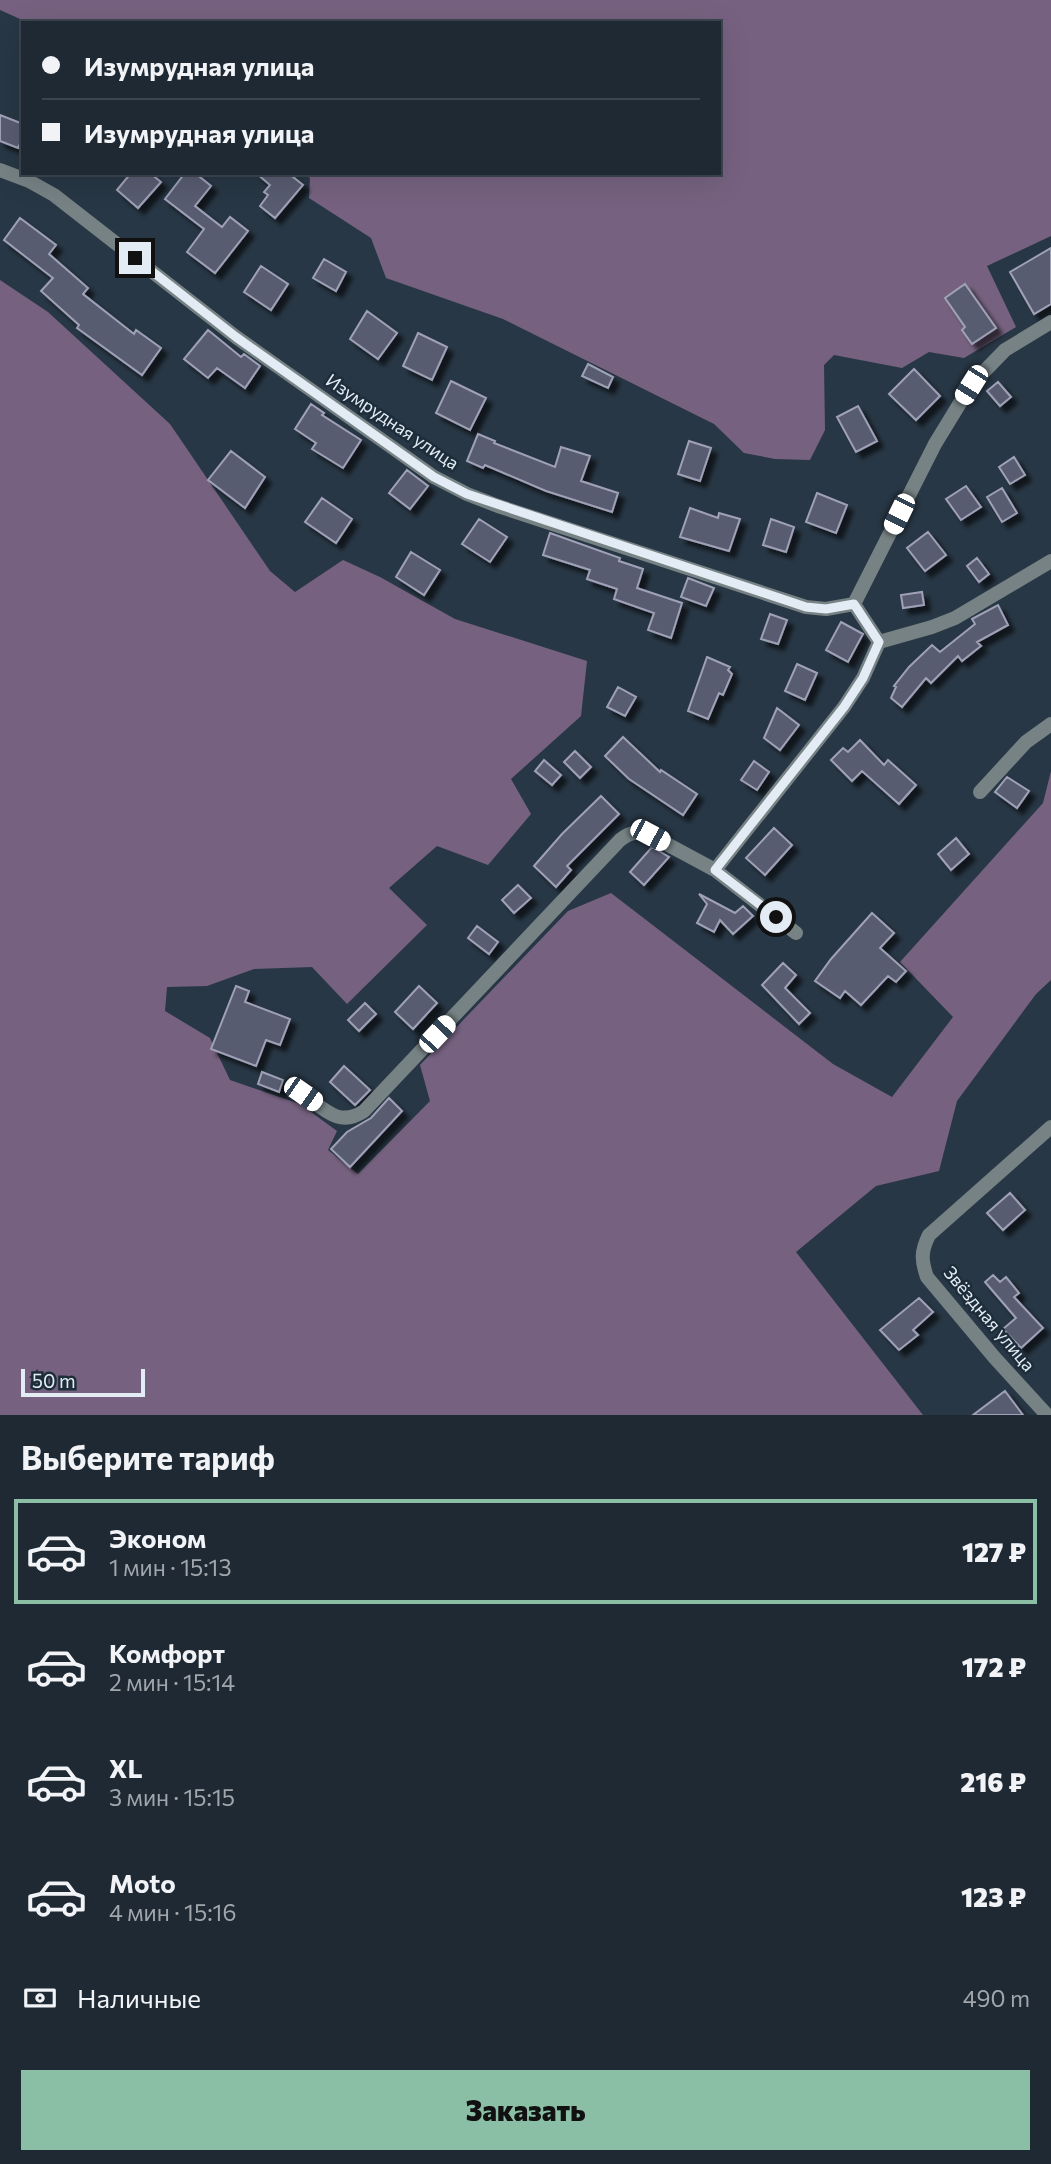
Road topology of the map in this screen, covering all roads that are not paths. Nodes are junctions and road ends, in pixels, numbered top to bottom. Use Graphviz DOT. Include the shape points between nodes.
graph roads {
  1 [pos="0,170"];
  2 [pos="1051,322"];
  3 [pos="1051,561"];
  4 [pos="854,604"];
  5 [pos="879,642"];
  6 [pos="1051,724"];
  7 [pos="980,792"];
  8 [pos="715,870"];
  9 [pos="796,933"];
  10 [pos="303,1094"];
  11 [pos="1051,1127"];
  12 [pos="1047,1415"];
  1 -- 4 [label="street, Изумрудная улица" via="54,195 236,337 456,489 806,607"];
  2 -- 4 [label="street" via="1005,350 971,385 935,444"];
  3 -- 5 [label="street" via="955,618"];
  4 -- 5 [label="street"];
  5 -- 8 [label="street" via="844,707"];
  6 -- 7 [label="street" via="1026,742"];
  8 -- 9 [label="street"];
  8 -- 10 [label="street" via="650,835 629,833 364,1111 343,1119"];
  11 -- 12 [label="street, Звёздная улица" via="929,1235 921,1262 927,1277"];
}
